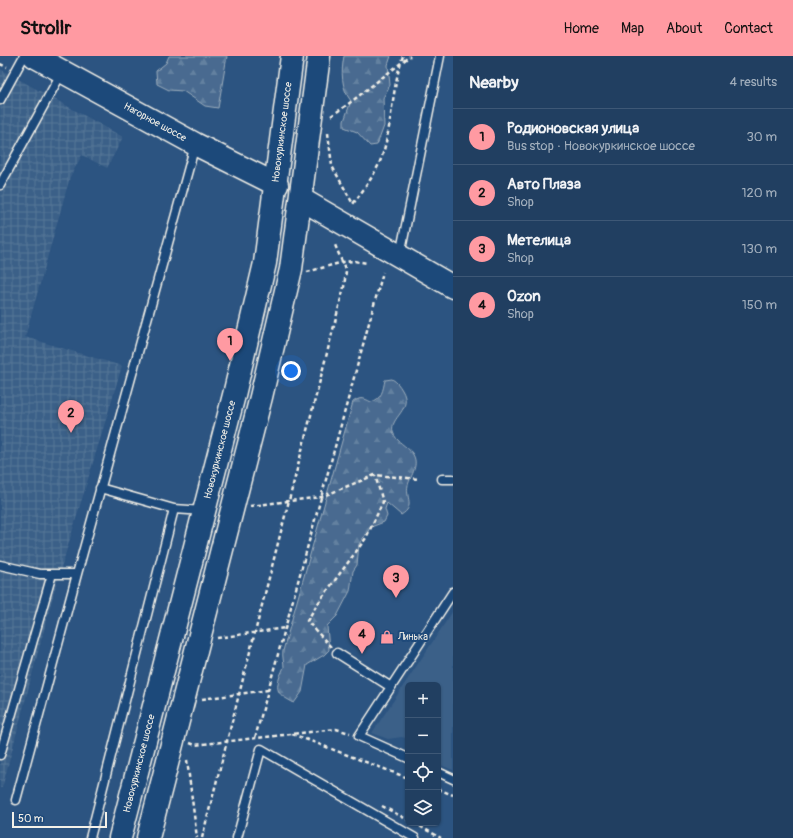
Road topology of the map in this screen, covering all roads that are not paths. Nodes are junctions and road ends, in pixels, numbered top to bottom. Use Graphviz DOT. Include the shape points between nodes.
graph roads {
  1 [pos="24,56"];
  2 [pos="34,56"];
  3 [pos="292,56"];
  4 [pos="319,56"];
  5 [pos="440,56"];
  6 [pos="63,71"];
  7 [pos="0,100"];
  8 [pos="195,144"];
  9 [pos="0,185"];
  10 [pos="277,185"];
  11 [pos="302,199"];
  12 [pos="400,256"];
  13 [pos="453,286"];
  14 [pos="235,391"];
  15 [pos="261,398"];
  16 [pos="442,479"];
  17 [pos="453,479"];
  18 [pos="100,488"];
  19 [pos="174,509"];
  20 [pos="204,511"];
  21 [pos="0,564"];
  22 [pos="52,574"];
  23 [pos="77,574"];
  24 [pos="453,592"];
  25 [pos="337,653"];
  26 [pos="391,686"];
  27 [pos="0,755"];
  28 [pos="405,757"];
  29 [pos="441,773"];
  30 [pos="453,779"];
  31 [pos="16,800"];
  32 [pos="90,838"];
  33 [pos="120,838"];
  34 [pos="148,838"];
  35 [pos="237,838"];
  36 [pos="415,838"];
  1 -- 7 [label="lane"];
  2 -- 6 [label="main road, Нагорное шоссе"];
  3 -- 10 [label="main road, Новокуркинское шоссе"];
  4 -- 11 [label="main road"];
  5 -- 12 [label="lane"];
  6 -- 8 [label="main road, Нагорное шоссе"];
  6 -- 9 [label="lane"];
  8 -- 10 [label="main road, Нагорное шоссе"];
  8 -- 18 [label="lane"];
  10 -- 14 [label="main road, Новокуркинское шоссе" via="265,263"];
  11 -- 12 [label="main road"];
  11 -- 15 [label="main road" via="291,268"];
  12 -- 13 [label="main road"];
  14 -- 15 [label="main road" via="238,403 243,406 253,407"];
  14 -- 20 [label="main road, Новокуркинское шоссе"];
  15 -- 34 [label="main road"];
  16 -- 17 [label="lane"];
  18 -- 19 [label="lane"];
  18 -- 23 [label="lane"];
  19 -- 20 [label="lane"];
  19 -- 32 [label="lane"];
  20 -- 33 [label="main road, Новокуркинское шоссе"];
  21 -- 22 [label="lane" via="40,574"];
  22 -- 23 [label="lane"];
  22 -- 27 [label="lane"];
  23 -- 31 [label="lane"];
  24 -- 26 [label="lane"];
  25 -- 26 [label="lane"];
  26 -- 28 [label="lane" via="359,736"];
  29 -- 30 [label="lane"];
  35 -- 36 [label="lane" via="261,749"];
}
